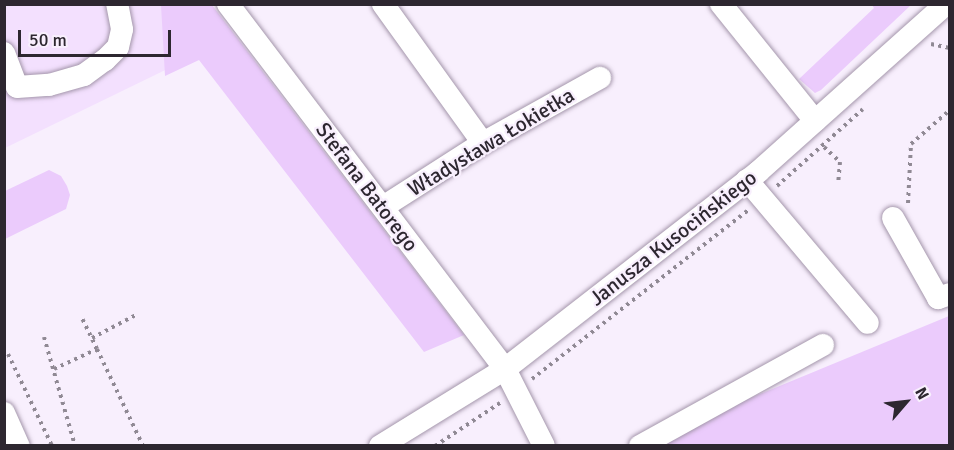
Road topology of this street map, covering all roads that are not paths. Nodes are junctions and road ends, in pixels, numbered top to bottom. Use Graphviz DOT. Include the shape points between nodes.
graph roads {
  1 [pos="117,4"];
  2 [pos="228,4"];
  3 [pos="383,4"];
  4 [pos="721,4"];
  5 [pos="946,4"];
  6 [pos="4,53"];
  7 [pos="600,78"];
  8 [pos="815,121"];
  9 [pos="483,143"];
  10 [pos="747,180"];
  11 [pos="383,207"];
  12 [pos="901,211"];
  13 [pos="950,294"];
  14 [pos="868,323"];
  15 [pos="823,345"];
  16 [pos="505,369"];
  17 [pos="4,413"];
  18 [pos="19,446"];
  19 [pos="380,446"];
  20 [pos="544,446"];
  21 [pos="640,446"];
  1 -- 6 [label="street" via="122,29 118,48 84,75 49,85 16,87"];
  2 -- 11 [label="street, Stefana Batorego"];
  3 -- 9 [label="street"];
  4 -- 8 [label="street"];
  5 -- 8 [label="street, Janusza Kusocińskiego"];
  7 -- 9 [label="street, Władysława Łokietka"];
  8 -- 10 [label="street, Janusza Kusocińskiego"];
  9 -- 11 [label="street, Władysława Łokietka"];
  10 -- 14 [label="street"];
  10 -- 16 [label="street, Janusza Kusocińskiego"];
  11 -- 16 [label="street, Stefana Batorego"];
  12 -- 13 [label="street" via="938,298"];
  15 -- 21 [label="street"];
  16 -- 19 [label="street, Janusza Kusocińskiego"];
  16 -- 20 [label="street, Stefana Batorego"];
  17 -- 18 [label="street"];
}
